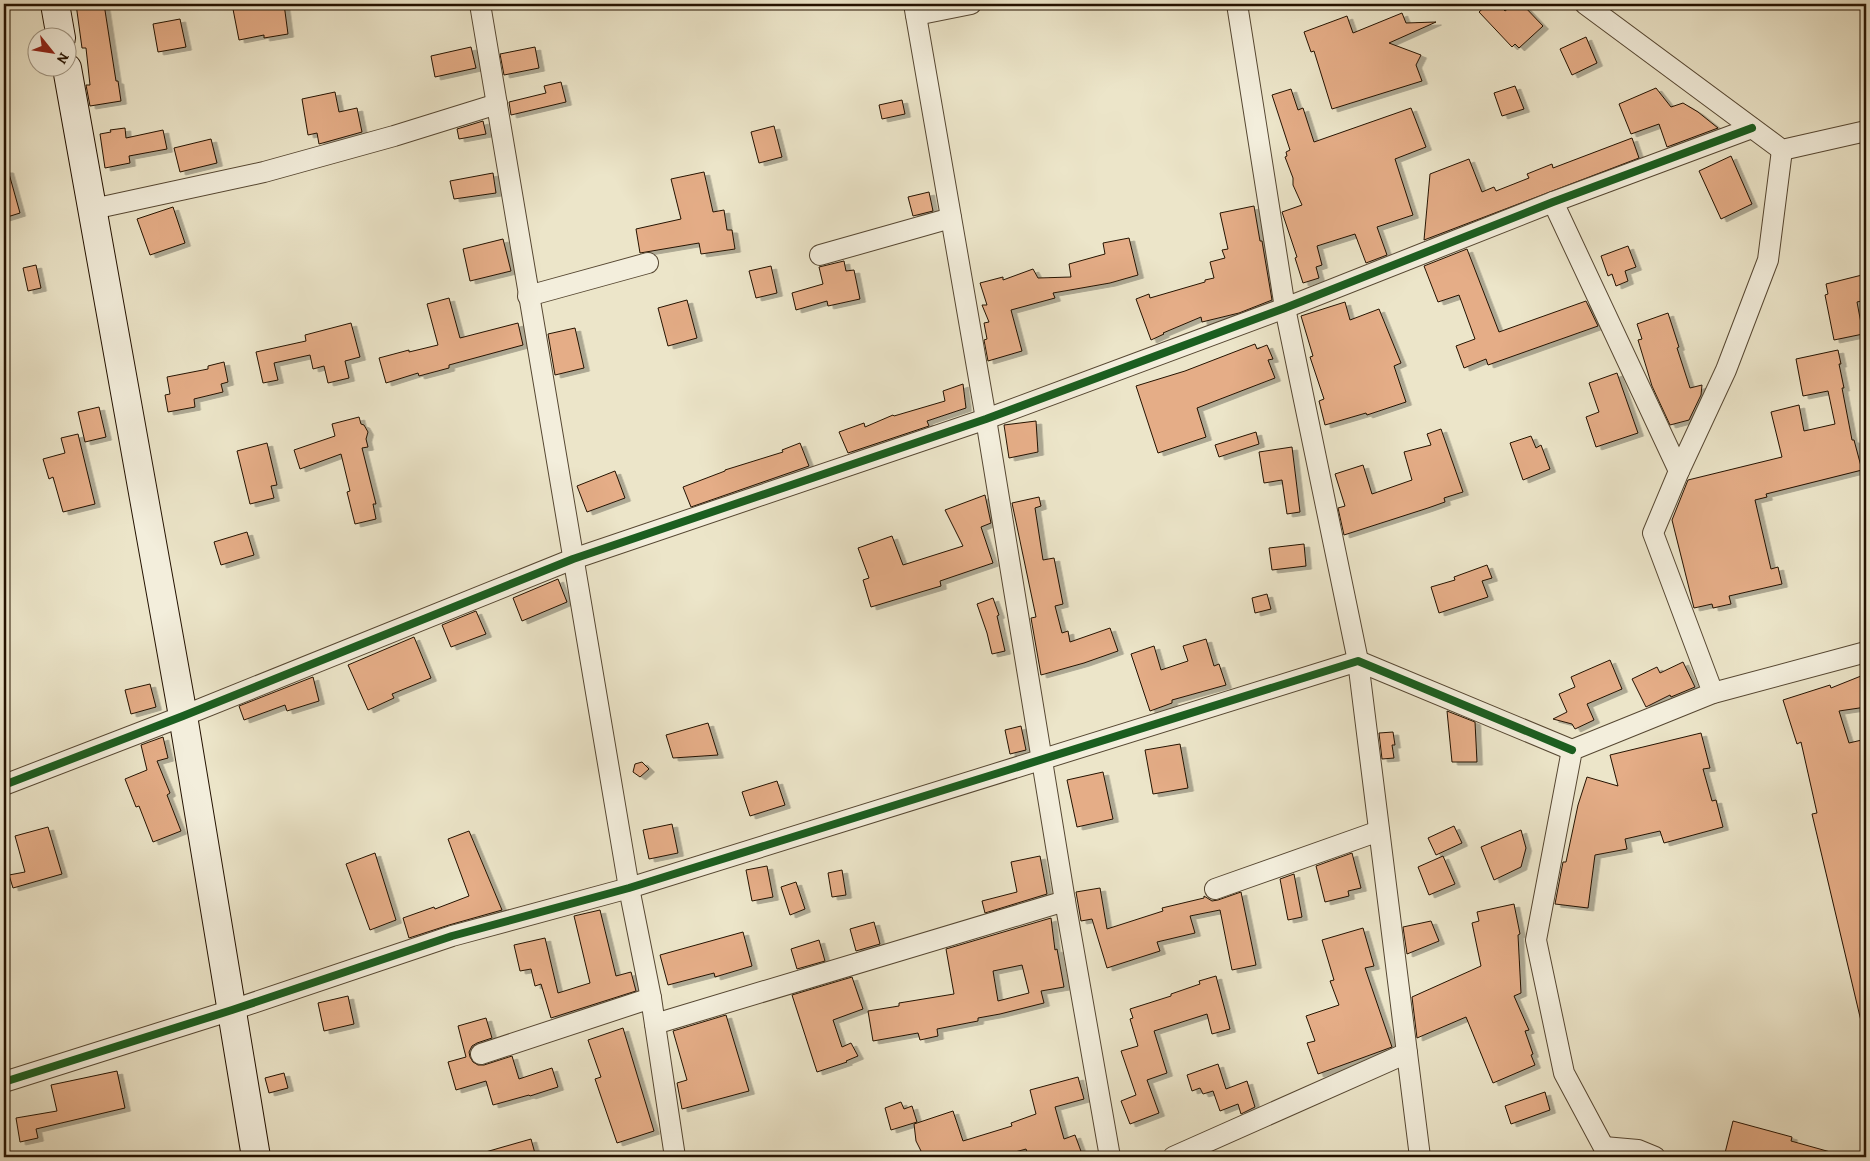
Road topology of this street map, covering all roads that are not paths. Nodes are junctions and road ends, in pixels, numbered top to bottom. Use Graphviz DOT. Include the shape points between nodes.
graph roads {
  1 [pos="55,4"];
  2 [pos="480,4"];
  3 [pos="971,4"];
  4 [pos="1237,4"];
  5 [pos="1585,4"];
  6 [pos="915,9"];
  7 [pos="59,28"];
  8 [pos="69,78"];
  9 [pos="497,104"];
  10 [pos="1752,128"];
  11 [pos="1866,131"];
  12 [pos="1782,150"];
  13 [pos="1553,202"];
  14 [pos="93,209"];
  15 [pos="951,218"];
  16 [pos="820,255"];
  17 [pos="648,263"];
  18 [pos="528,296"];
  19 [pos="1285,308"];
  20 [pos="986,419"];
  21 [pos="1679,470"];
  22 [pos="573,559"];
  23 [pos="1866,652"];
  24 [pos="1358,661"];
  25 [pos="1713,693"];
  26 [pos="183,716"];
  27 [pos="1572,750"];
  28 [pos="1042,760"];
  29 [pos="4,786"];
  30 [pos="1379,831"];
  31 [pos="629,888"];
  32 [pos="1215,889"];
  33 [pos="1065,901"];
  34 [pos="651,998"];
  35 [pos="232,1010"];
  36 [pos="656,1024"];
  37 [pos="1407,1053"];
  38 [pos="482,1054"];
  39 [pos="4,1082"];
  40 [pos="1607,1152"];
  41 [pos="256,1157"];
  42 [pos="675,1157"];
  43 [pos="1110,1157"];
  44 [pos="1173,1157"];
  45 [pos="1420,1157"];
  46 [pos="1655,1157"];
  1 -- 7 [label="main road"];
  2 -- 9 [label="street"];
  3 -- 6 [label="street"];
  4 -- 19 [label="street"];
  5 -- 10 [label="street"];
  6 -- 15 [label="street"];
  8 -- 14 [label="main road"];
  9 -- 14 [label="street" via="264,172"];
  9 -- 18 [label="street"];
  10 -- 12 [label="street"];
  10 -- 13 [label="street"];
  11 -- 12 [label="street"];
  12 -- 21 [label="street" via="1768,260 1726,370"];
  13 -- 19 [label="street"];
  13 -- 21 [label="street"];
  14 -- 26 [label="main road"];
  15 -- 16 [label="street"];
  15 -- 20 [label="street"];
  17 -- 18 [label="street"];
  18 -- 22 [label="street"];
  19 -- 20 [label="street"];
  19 -- 24 [label="street"];
  20 -- 22 [label="street"];
  20 -- 28 [label="street"];
  21 -- 25 [label="street" via="1653,533"];
  22 -- 26 [label="street"];
  22 -- 31 [label="street"];
  23 -- 25 [label="street"];
  24 -- 27 [label="street"];
  24 -- 28 [label="street"];
  24 -- 30 [label="street"];
  25 -- 27 [label="street"];
  26 -- 29 [label="street"];
  26 -- 35 [label="main road"];
  27 -- 40 [label="street" via="1536,940 1564,1073"];
  28 -- 31 [label="street"];
  28 -- 33 [label="street"];
  30 -- 32 [label="street"];
  30 -- 37 [label="street"];
  31 -- 34 [label="street"];
  31 -- 35 [label="street" via="452,936"];
  33 -- 36 [label="street"];
  33 -- 43 [label="street"];
  34 -- 36 [label="street"];
  34 -- 38 [label="street"];
  35 -- 39 [label="street"];
  35 -- 41 [label="main road"];
  36 -- 42 [label="street"];
  37 -- 44 [label="street"];
  37 -- 45 [label="street"];
  40 -- 46 [label="street" via="1638,1150"];
}
